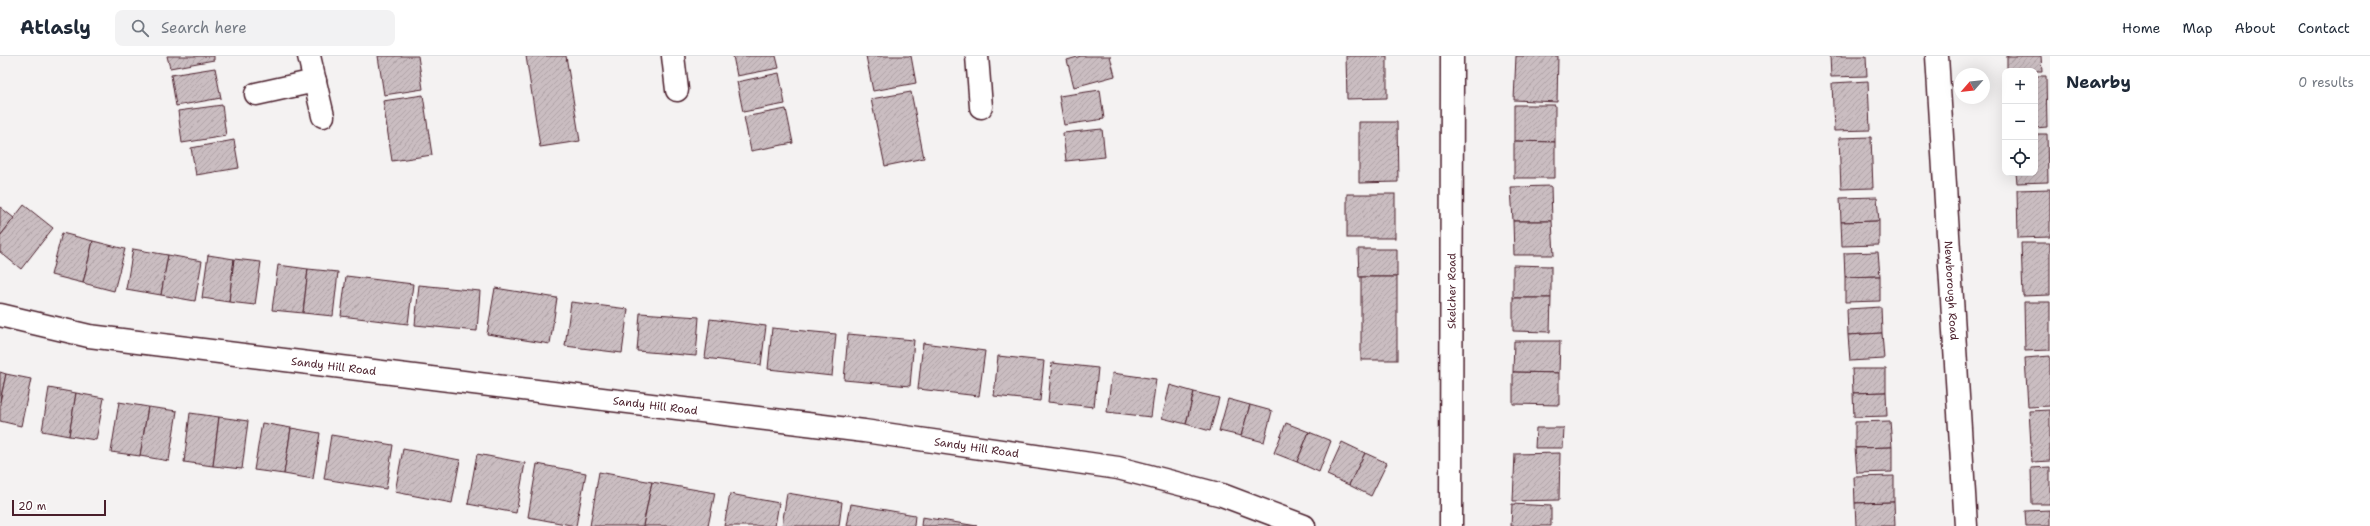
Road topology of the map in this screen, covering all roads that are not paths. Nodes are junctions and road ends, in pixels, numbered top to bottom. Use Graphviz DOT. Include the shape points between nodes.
graph roads {
  1 [pos="309,56"];
  2 [pos="673,56"];
  3 [pos="977,56"];
  4 [pos="1452,56"];
  5 [pos="1937,56"];
  6 [pos="315,81"];
  7 [pos="677,90"];
  8 [pos="256,94"];
  9 [pos="981,107"];
  10 [pos="323,116"];
  11 [pos="0,315"];
  12 [pos="1304,526"];
  13 [pos="1451,526"];
  14 [pos="1966,526"];
  1 -- 6 [label="street"];
  2 -- 7 [label="street"];
  3 -- 9 [label="street"];
  4 -- 13 [label="street, Skelcher Road"];
  5 -- 14 [label="street, Newborough Road"];
  6 -- 8 [label="street"];
  6 -- 10 [label="street"];
  11 -- 12 [label="street, Sandy Hill Road" via="89,336 864,431 1118,468 1222,495"];
}
